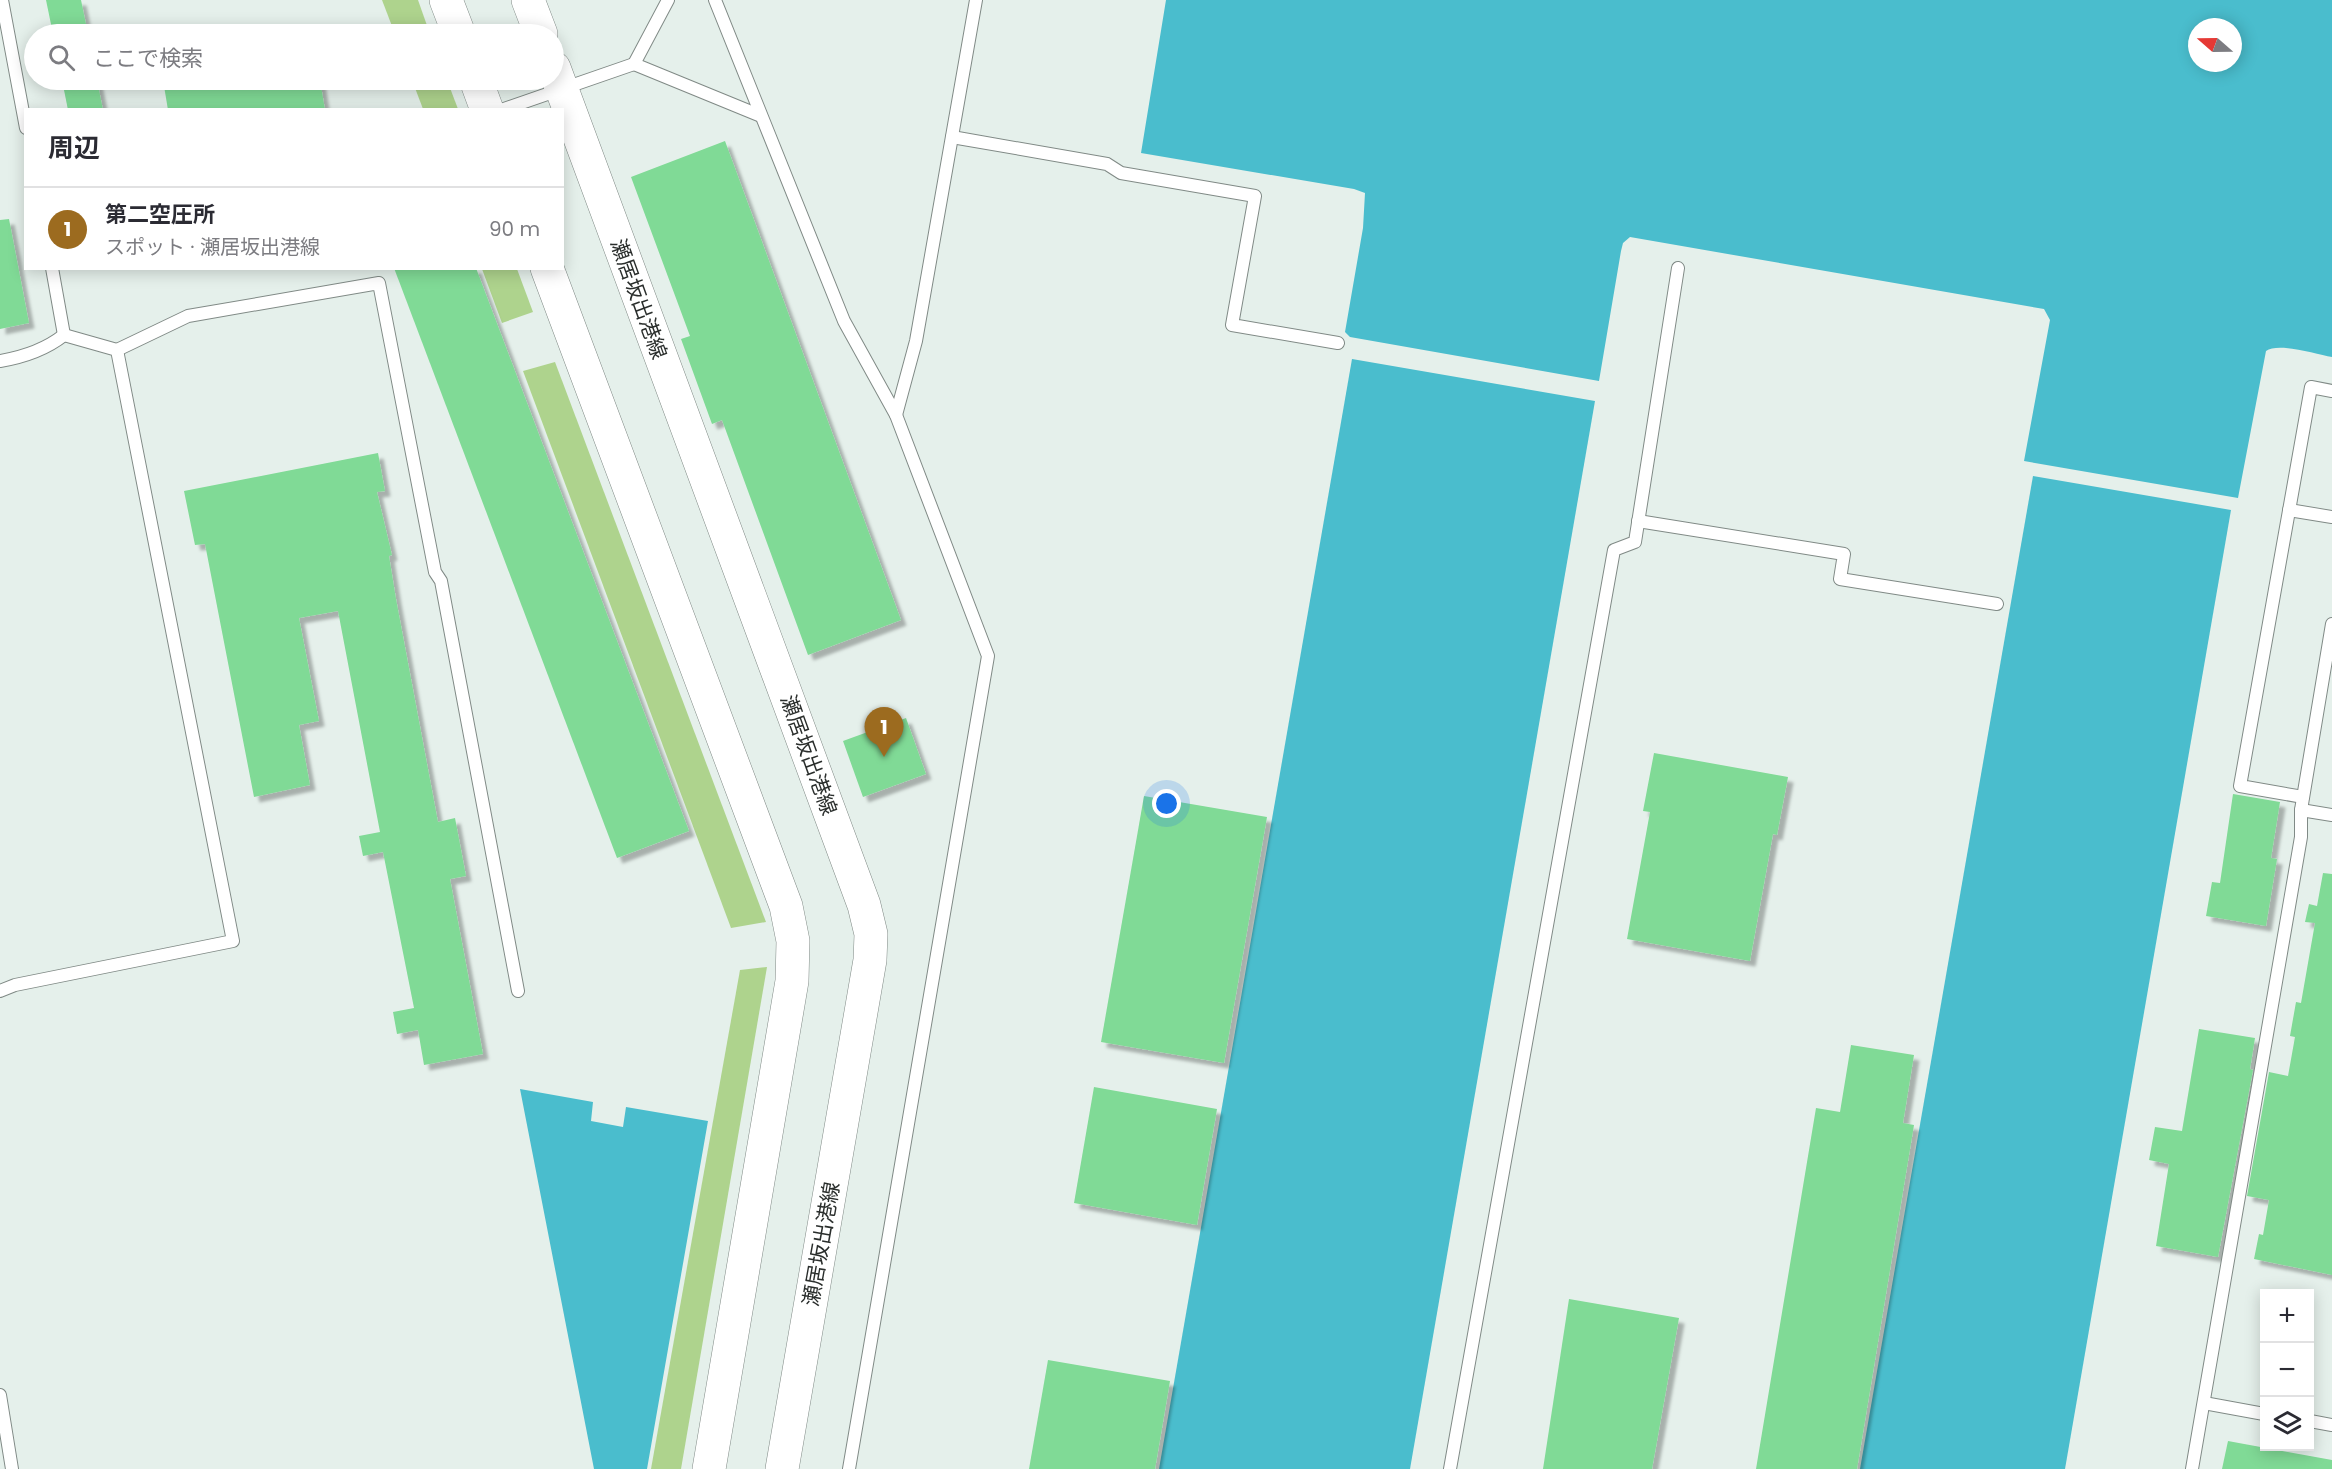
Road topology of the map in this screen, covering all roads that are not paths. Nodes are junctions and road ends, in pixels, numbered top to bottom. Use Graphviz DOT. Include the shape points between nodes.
graph roads {
  1 [pos="2,0"];
  2 [pos="446,0"];
  3 [pos="528,0"];
  4 [pos="668,0"];
  5 [pos="715,0"];
  6 [pos="976,0"];
  7 [pos="455,24"];
  8 [pos="537,24"];
  9 [pos="634,64"];
  10 [pos="564,78"];
  11 [pos="480,90"];
  12 [pos="537,90"];
  13 [pos="561,90"];
  14 [pos="486,108"];
  15 [pos="505,108"];
  16 [pos="761,116"];
  17 [pos="24,117"];
  18 [pos="952,137"];
  19 [pos="1678,268"];
  20 [pos="52,270"];
  21 [pos="548,270"];
  22 [pos="64,335"];
  23 [pos="1338,343"];
  24 [pos="117,350"];
  25 [pos="0,361"];
  26 [pos="2332,391"];
  27 [pos="896,415"];
  28 [pos="2289,510"];
  29 [pos="2332,517"];
  30 [pos="1638,522"];
  31 [pos="1996,604"];
  32 [pos="2332,624"];
  33 [pos="2303,797"];
  34 [pos="2301,810"];
  35 [pos="2332,815"];
  36 [pos="0,991"];
  37 [pos="518,991"];
  38 [pos="0,1395"];
  39 [pos="2204,1404"];
  40 [pos="2260,1413"];
  41 [pos="2314,1422"];
  42 [pos="2332,1425"];
  43 [pos="12,1469"];
  44 [pos="709,1469"];
  45 [pos="782,1469"];
  46 [pos="849,1469"];
  47 [pos="1450,1469"];
  48 [pos="2192,1469"];
  1 -- 17 [label="lane"];
  2 -- 7 [label="main road"];
  3 -- 8 [label="main road"];
  4 -- 9 [label="lane"];
  5 -- 16 [label="lane"];
  6 -- 18 [label="lane"];
  9 -- 10 [label="lane"];
  9 -- 16 [label="lane"];
  11 -- 14 [label="main road"];
  12 -- 15 [label="lane"];
  13 -- 45 [label="main road, 瀬居坂出港線" via="860,894 871,934 870,960"];
  16 -- 27 [label="lane" via="844,321"];
  18 -- 23 [label="lane" via="1107,164 1120,173 1256,196 1233,325"];
  18 -- 27 [label="lane" via="916,341"];
  19 -- 30 [label="lane"];
  20 -- 22 [label="lane"];
  21 -- 44 [label="main road" via="786,906 793,941 792,981"];
  22 -- 24 [label="lane"];
  22 -- 25 [label="lane" via="24,357"];
  24 -- 36 [label="lane" via="234,941 15,984"];
  24 -- 37 [label="lane" via="188,316 379,283 435,572 441,581"];
  26 -- 28 [label="lane" via="2311,387"];
  27 -- 46 [label="lane" via="988,656"];
  28 -- 29 [label="lane"];
  28 -- 33 [label="lane" via="2240,786"];
  30 -- 31 [label="lane" via="1844,554 1840,579"];
  30 -- 47 [label="lane" via="1635,542 1614,550"];
  32 -- 33 [label="lane"];
  33 -- 34 [label="lane"];
  34 -- 35 [label="lane"];
  34 -- 39 [label="lane" via="2301,837"];
  38 -- 43 [label="lane"];
  39 -- 40 [label="lane"];
  39 -- 48 [label="lane"];
  41 -- 42 [label="lane"];
}
